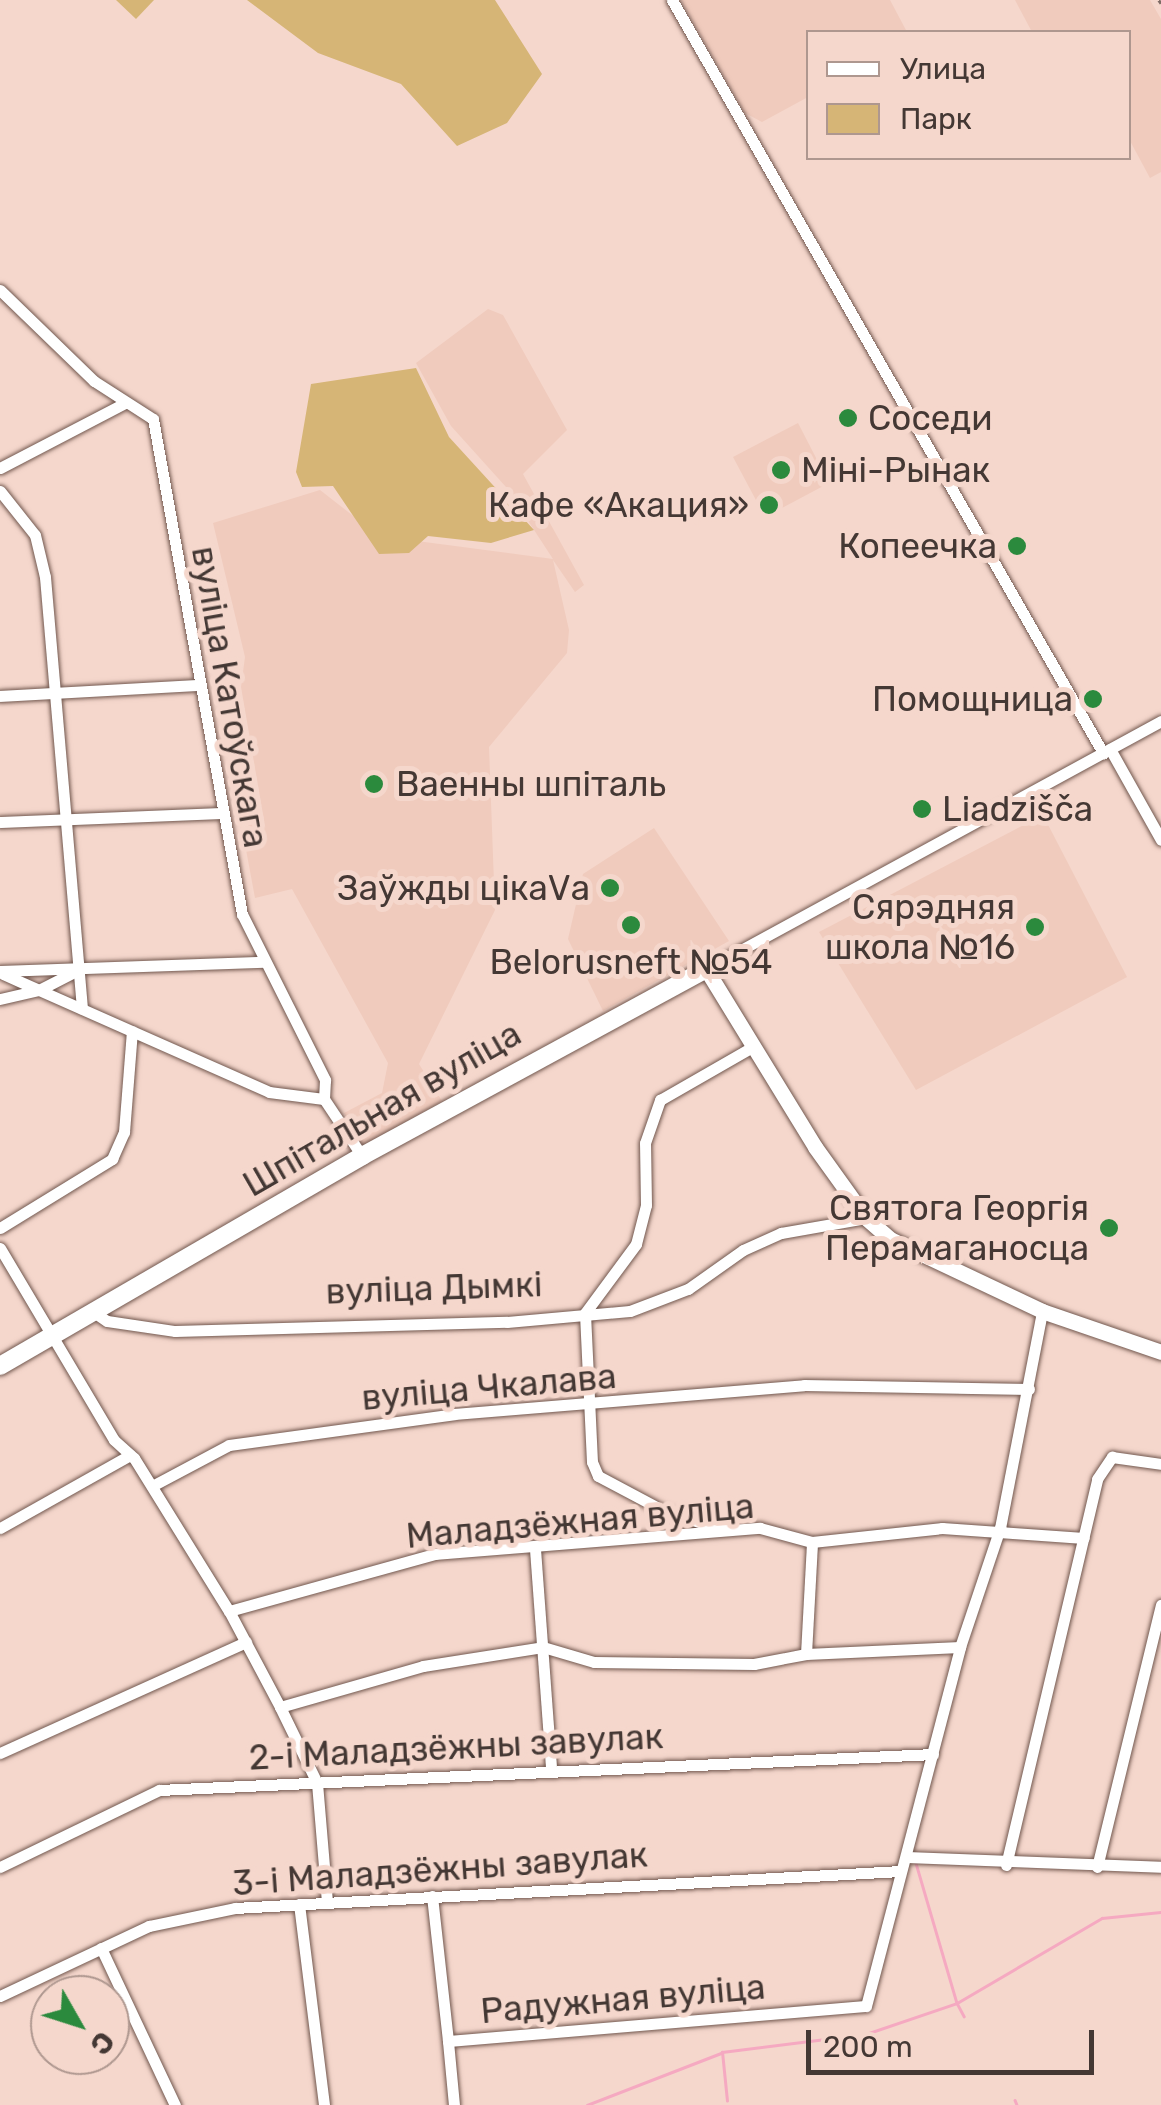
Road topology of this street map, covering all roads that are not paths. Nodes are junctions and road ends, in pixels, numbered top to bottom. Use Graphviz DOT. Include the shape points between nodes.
graph roads {
  1 [pos="672,0"];
  2 [pos="0,290"];
  3 [pos="125,403"];
  4 [pos="0,468"];
  5 [pos="0,491"];
  6 [pos="196,685"];
  7 [pos="55,693"];
  8 [pos="0,696"];
  9 [pos="1161,722"];
  10 [pos="1107,751"];
  11 [pos="222,813"];
  12 [pos="68,820"];
  13 [pos="0,822"];
  14 [pos="1161,840"];
  15 [pos="264,962"];
  16 [pos="80,969"];
  17 [pos="706,969"];
  18 [pos="0,972"];
  19 [pos="39,990"];
  20 [pos="0,998"];
  21 [pos="82,1008"];
  22 [pos="132,1031"];
  23 [pos="752,1047"];
  24 [pos="324,1099"];
  25 [pos="362,1156"];
  26 [pos="866,1218"];
  27 [pos="0,1228"];
  28 [pos="0,1248"];
  29 [pos="1042,1311"];
  30 [pos="95,1312"];
  31 [pos="585,1312"];
  32 [pos="53,1336"];
  33 [pos="1161,1352"];
  34 [pos="0,1366"];
  35 [pos="1029,1388"];
  36 [pos="590,1407"];
  37 [pos="130,1455"];
  38 [pos="1161,1464"];
  39 [pos="152,1486"];
  40 [pos="0,1528"];
  41 [pos="1000,1528"];
  42 [pos="726,1530"];
  43 [pos="1084,1538"];
  44 [pos="812,1542"];
  45 [pos="535,1549"];
  46 [pos="1161,1605"];
  47 [pos="229,1611"];
  48 [pos="246,1642"];
  49 [pos="960,1646"];
  50 [pos="543,1647"];
  51 [pos="806,1654"];
  52 [pos="280,1707"];
  53 [pos="0,1752"];
  54 [pos="933,1754"];
  55 [pos="551,1769"];
  56 [pos="316,1782"];
  57 [pos="906,1857"];
  58 [pos="1006,1865"];
  59 [pos="1097,1866"];
  60 [pos="0,1867"];
  61 [pos="1161,1867"];
  62 [pos="900,1871"];
  63 [pos="432,1896"];
  64 [pos="327,1902"];
  65 [pos="300,1904"];
  66 [pos="101,1948"];
  67 [pos="0,1996"];
  68 [pos="448,2041"];
  69 [pos="174,2105"];
  70 [pos="324,2105"];
  71 [pos="454,2105"];
  1 -- 10 [label="street"];
  2 -- 3 [label="street, вуліца Катоўскага"];
  3 -- 4 [label="street"];
  3 -- 6 [label="street, вуліца Катоўскага" via="153,419"];
  5 -- 7 [label="street" via="36,536"];
  6 -- 7 [label="street"];
  6 -- 11 [label="street, вуліца Катоўскага"];
  7 -- 8 [label="street"];
  7 -- 12 [label="street"];
  9 -- 10 [label="street, Шпітальная вуліца"];
  10 -- 14 [label="street"];
  10 -- 17 [label="street, Шпітальная вуліца"];
  11 -- 12 [label="street"];
  11 -- 15 [label="street, вуліца Катоўскага" via="242,914"];
  12 -- 13 [label="street"];
  12 -- 16 [label="street"];
  15 -- 16 [label="street"];
  15 -- 24 [label="street, вуліца Катоўскага" via="324,1080"];
  16 -- 18 [label="street"];
  16 -- 19 [label="street"];
  16 -- 21 [label="street"];
  17 -- 23 [label="street"];
  17 -- 25 [label="main road, Шпітальная вуліца"];
  18 -- 19 [label="street"];
  19 -- 20 [label="street"];
  19 -- 21 [label="street"];
  21 -- 22 [label="street"];
  22 -- 24 [label="street" via="269,1092"];
  22 -- 27 [label="street" via="124,1132 112,1159"];
  23 -- 26 [label="street"];
  23 -- 31 [label="street" via="660,1100 645,1143 646,1204 636,1244"];
  24 -- 25 [label="street, вуліца Катоўскага"];
  25 -- 30 [label="main road, Шпітальная вуліца"];
  26 -- 29 [label="street" via="910,1252"];
  26 -- 31 [label="street, вуліца Дымкі" via="781,1233 654,1304"];
  28 -- 32 [label="street"];
  29 -- 33 [label="street"];
  29 -- 35 [label="street"];
  30 -- 31 [label="street, вуліца Дымкі" via="108,1321 176,1332 507,1322"];
  30 -- 32 [label="main road"];
  31 -- 36 [label="street"];
  32 -- 34 [label="main road"];
  32 -- 37 [label="street" via="114,1440"];
  35 -- 36 [label="street, вуліца Чкалава" via="804,1386"];
  35 -- 41 [label="street"];
  36 -- 39 [label="street, вуліца Чкалава" via="454,1414 229,1446"];
  36 -- 42 [label="street" via="598,1476 666,1512"];
  37 -- 39 [label="street"];
  37 -- 40 [label="street"];
  38 -- 43 [label="street" via="1126,1455 1105,1463"];
  39 -- 47 [label="street"];
  41 -- 43 [label="street, Маладзёжная вуліца"];
  41 -- 44 [label="street, Маладзёжная вуліца"];
  41 -- 49 [label="street"];
  42 -- 44 [label="street, Маладзёжная вуліца" via="760,1528"];
  42 -- 45 [label="street, Маладзёжная вуліца"];
  43 -- 58 [label="street"];
  44 -- 51 [label="street"];
  45 -- 47 [label="street, Маладзёжная вуліца" via="434,1554"];
  45 -- 50 [label="street"];
  46 -- 59 [label="street"];
  47 -- 48 [label="street"];
  48 -- 52 [label="street"];
  48 -- 53 [label="street"];
  49 -- 51 [label="street"];
  49 -- 54 [label="street"];
  50 -- 51 [label="street" via="594,1662 754,1664"];
  50 -- 52 [label="street" via="423,1666"];
  50 -- 55 [label="street"];
  52 -- 56 [label="street"];
  54 -- 55 [label="street, 2-і Маладзёжны завулак"];
  54 -- 57 [label="street"];
  55 -- 56 [label="street, 2-і Маладзёжны завулак"];
  56 -- 60 [label="street, 2-і Маладзёжны завулак" via="158,1790"];
  56 -- 64 [label="street"];
  57 -- 58 [label="street"];
  57 -- 62 [label="street"];
  58 -- 59 [label="street"];
  59 -- 61 [label="street"];
  62 -- 63 [label="street, 3-і Маладзёжны завулак"];
  62 -- 68 [label="street, Радужная вуліца" via="866,2006"];
  63 -- 64 [label="street, 3-і Маладзёжны завулак"];
  63 -- 68 [label="street"];
  64 -- 65 [label="street, 3-і Маладзёжны завулак"];
  65 -- 66 [label="street, 3-і Маладзёжны завулак" via="186,1916"];
  65 -- 70 [label="street"];
  66 -- 67 [label="street, 3-і Маладзёжны завулак"];
  66 -- 69 [label="street"];
  68 -- 71 [label="street, Радужная вуліца"];
}
